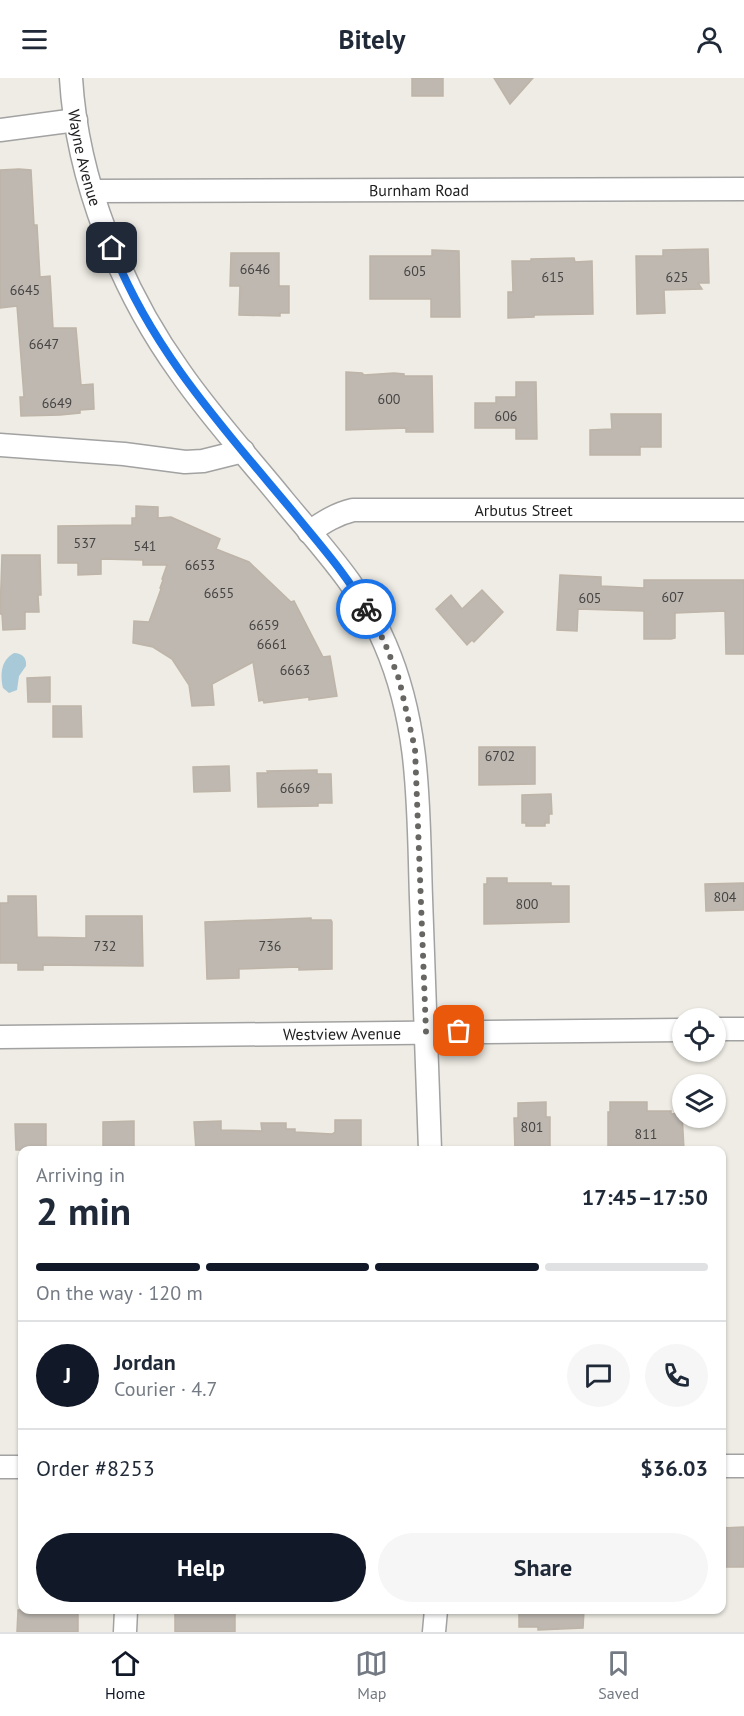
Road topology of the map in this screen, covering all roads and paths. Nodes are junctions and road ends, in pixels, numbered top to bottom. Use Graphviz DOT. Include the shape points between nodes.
graph roads {
  1 [pos="71,78"];
  2 [pos="76,120"];
  3 [pos="0,130"];
  4 [pos="744,189"];
  5 [pos="93,191"];
  6 [pos="0,445"];
  7 [pos="243,451"];
  8 [pos="744,510"];
  9 [pos="309,532"];
  10 [pos="726,1029"];
  11 [pos="744,1029"];
  12 [pos="672,1030"];
  13 [pos="426,1032"];
  14 [pos="0,1037"];
  15 [pos="430,1146"];
  16 [pos="726,1466"];
  17 [pos="744,1466"];
  18 [pos="0,1467"];
  19 [pos="18,1467"];
  20 [pos="126,1614"];
  21 [pos="436,1614"];
  22 [pos="125,1632"];
  23 [pos="434,1632"];
  1 -- 2 [label="street, Wayne Avenue"];
  2 -- 3 [label="street"];
  2 -- 5 [label="street, Wayne Avenue"];
  4 -- 5 [label="street, Burnham Road"];
  5 -- 7 [label="street, Wayne Avenue" via="119,266 154,333"];
  6 -- 7 [label="street" via="185,462"];
  7 -- 9 [label="street, Wayne Avenue"];
  8 -- 9 [label="street, Arbutus Street" via="353,510"];
  9 -- 13 [label="street, Wayne Avenue" via="361,600 384,641 408,714 415,749"];
  10 -- 11 [label="street"];
  12 -- 13 [label="street, Westview Avenue"];
  13 -- 14 [label="street, Westview Avenue"];
  13 -- 15 [label="street, Wayne Avenue"];
  16 -- 17 [label="street"];
  18 -- 19 [label="street"];
  20 -- 22 [label="street"];
  21 -- 23 [label="street"];
}
